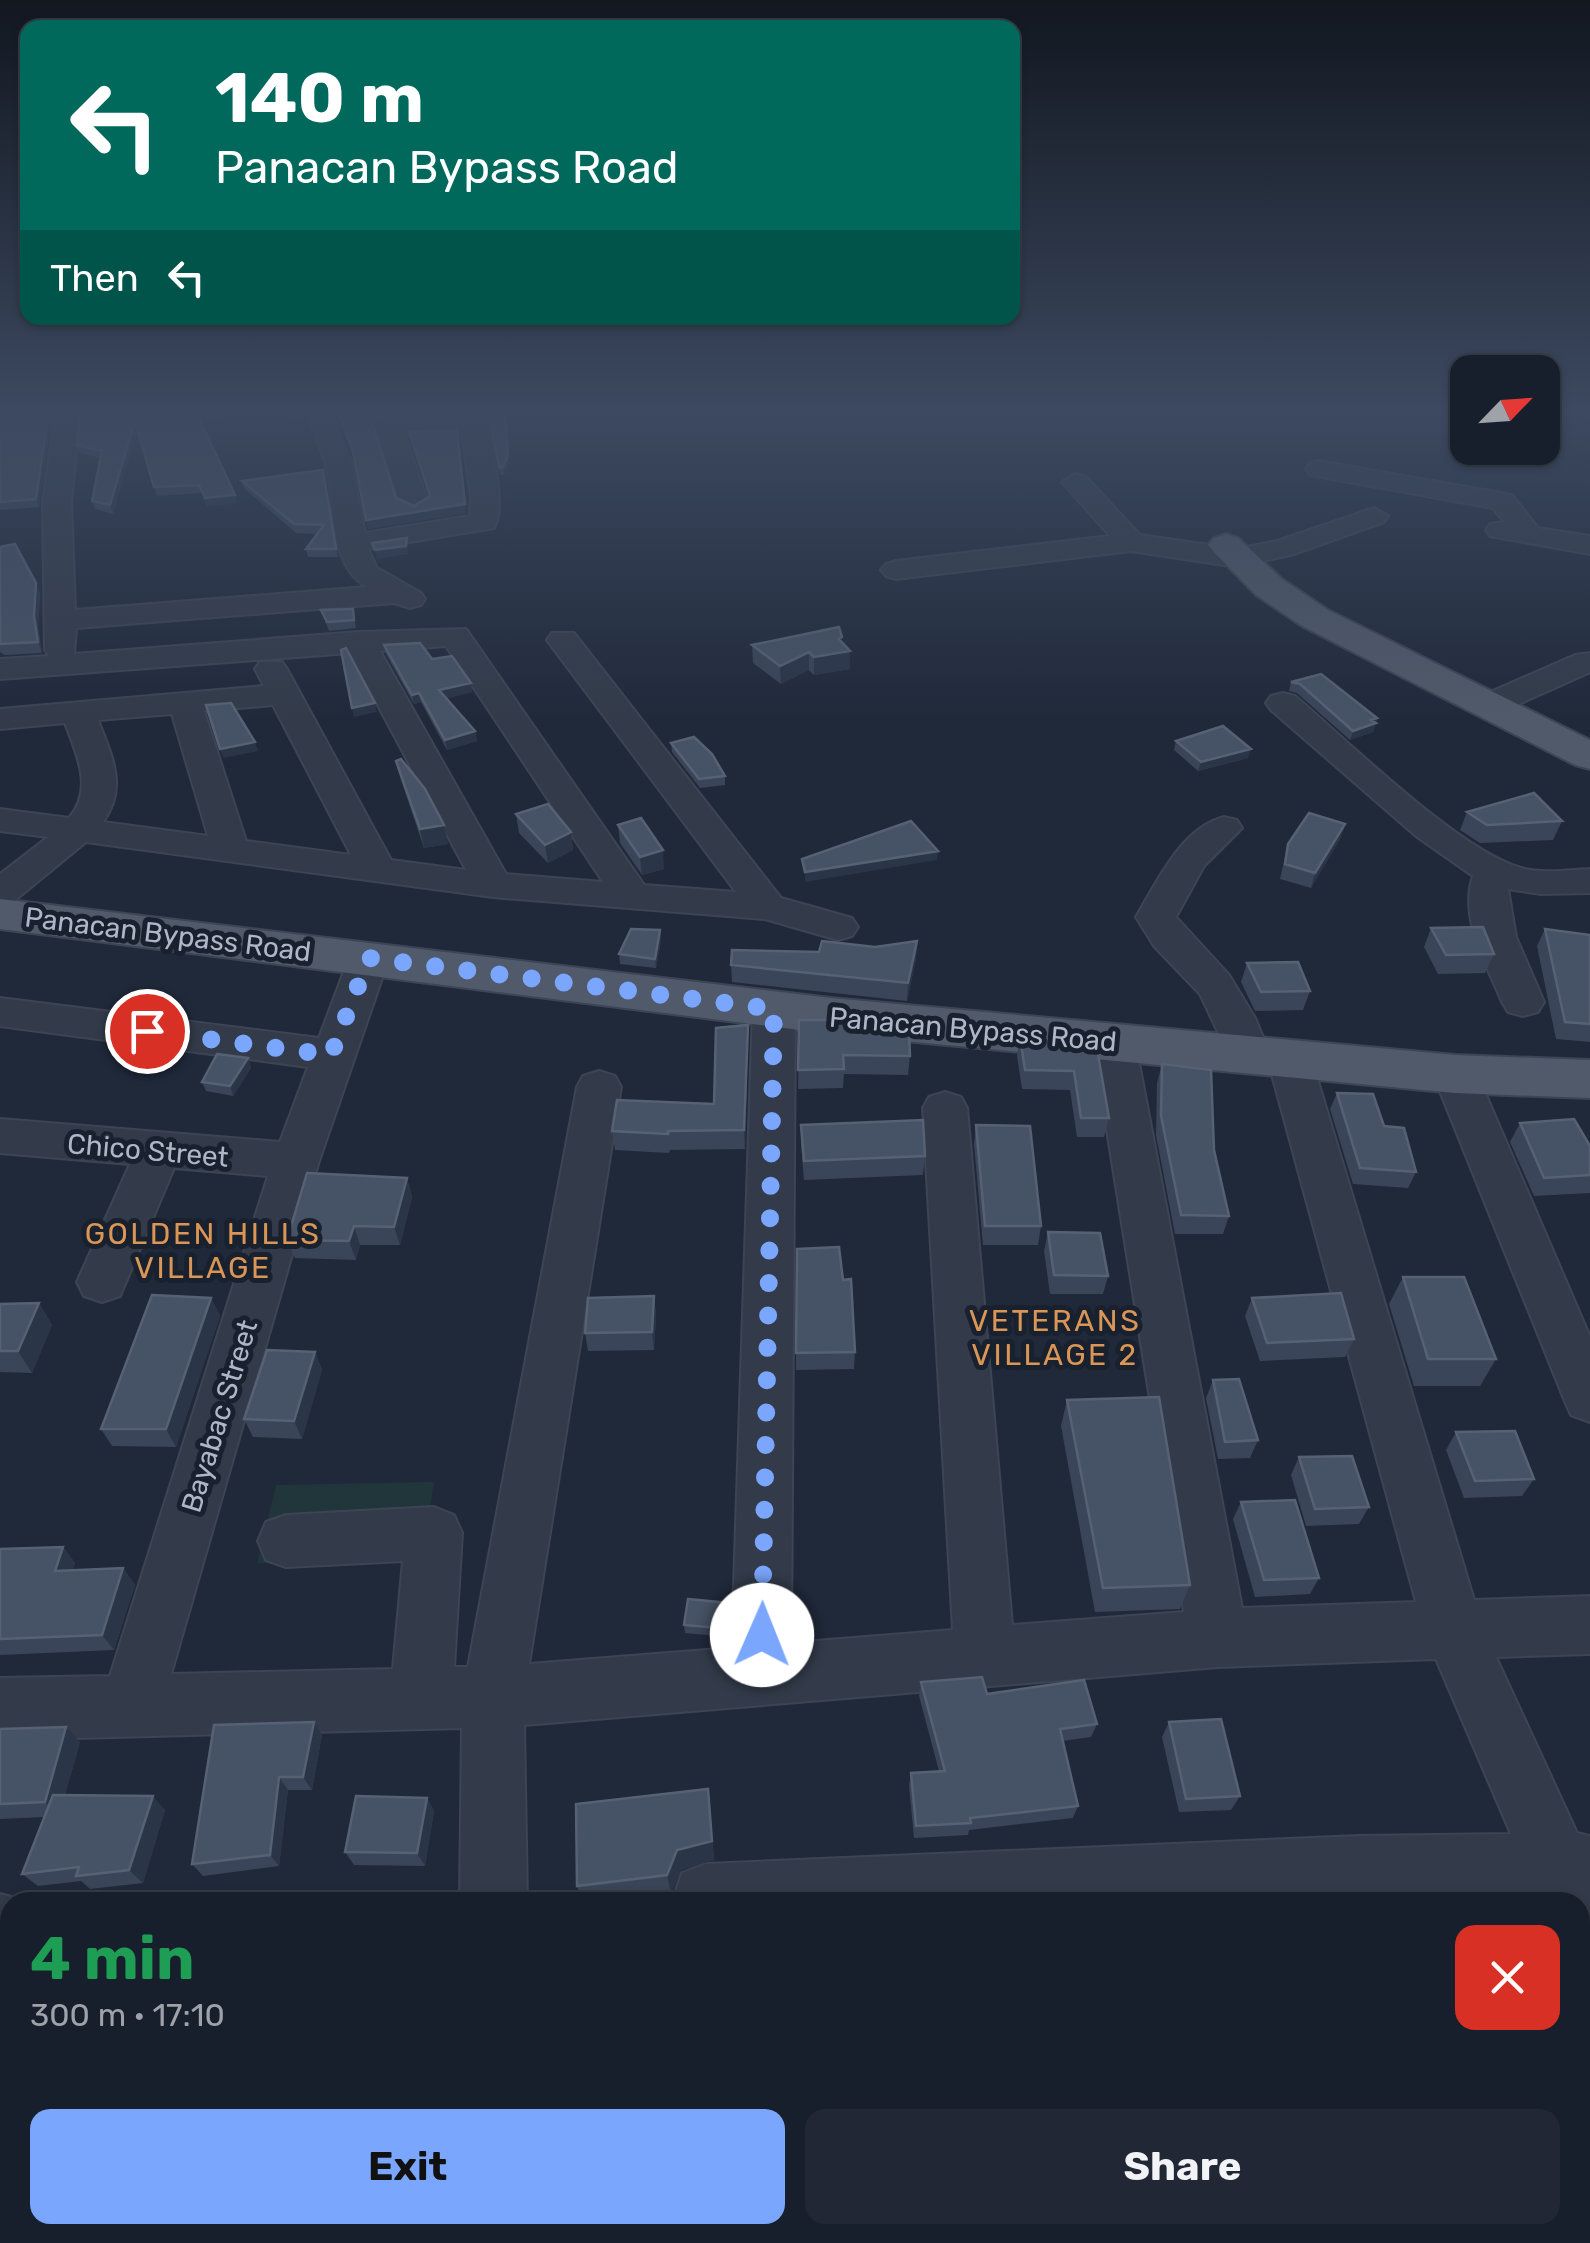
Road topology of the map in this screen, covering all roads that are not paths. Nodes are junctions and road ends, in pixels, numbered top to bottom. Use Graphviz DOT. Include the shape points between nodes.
graph roads {
  1 [pos="57,513"];
  2 [pos="348,513"];
  3 [pos="389,513"];
  4 [pos="485,513"];
  5 [pos="1104,513"];
  6 [pos="1511,513"];
  7 [pos="1374,516"];
  8 [pos="1006,524"];
  9 [pos="1464,525"];
  10 [pos="351,529"];
  11 [pos="1528,535"];
  12 [pos="1130,542"];
  13 [pos="1590,545"];
  14 [pos="1231,552"];
  15 [pos="1034,553"];
  16 [pos="896,570"];
  17 [pos="402,592"];
  18 [pos="60,620"];
  19 [pos="401,639"];
  20 [pos="563,640"];
  21 [pos="359,641"];
  22 [pos="261,650"];
  23 [pos="1586,662"];
  24 [pos="61,664"];
  25 [pos="0,669"];
  26 [pos="284,694"];
  27 [pos="185,703"];
  28 [pos="1283,703"];
  29 [pos="1489,705"];
  30 [pos="78,712"];
  31 [pos="0,719"];
  32 [pos="1590,756"];
  33 [pos="0,820"];
  34 [pos="1224,828"];
  35 [pos="78,829"];
  36 [pos="231,851"];
  37 [pos="377,869"];
  38 [pos="1494,872"];
  39 [pos="1590,881"];
  40 [pos="493,886"];
  41 [pos="0,892"];
  42 [pos="632,897"];
  43 [pos="767,906"];
  44 [pos="0,914"];
  45 [pos="838,927"];
  46 [pos="369,958"];
  47 [pos="1523,1002"];
  48 [pos="774,1009"];
  49 [pos="0,1012"];
  50 [pos="1114,1042"];
  51 [pos="331,1055"];
  52 [pos="1269,1056"];
  53 [pos="1455,1074"];
  54 [pos="1590,1078"];
  55 [pos="599,1088"];
  56 [pos="945,1108"];
  57 [pos="3,1143"];
  58 [pos="158,1152"];
  59 [pos="296,1162"];
  60 [pos="102,1282"];
  61 [pos="1590,1399"];
  62 [pos="286,1542"];
  63 [pos="1590,1625"];
  64 [pos="1454,1632"];
  65 [pos="1218,1638"];
  66 [pos="985,1654"];
  67 [pos="761,1674"];
  68 [pos="494,1696"];
  69 [pos="420,1698"];
  70 [pos="131,1706"];
  71 [pos="0,1709"];
  72 [pos="1366,1886"];
  73 [pos="1575,1887"];
  74 [pos="494,1892"];
  75 [pos="1083,1892"];
  1 -- 18 [label="street"];
  2 -- 10 [label="street"];
  3 -- 10 [label="street"];
  4 -- 10 [label="street" via="480,524"];
  5 -- 12 [label="street"];
  6 -- 11 [label="street"];
  7 -- 14 [label="street" via="1284,548"];
  8 -- 15 [label="street"];
  9 -- 11 [label="street"];
  10 -- 17 [label="street" via="364,573"];
  11 -- 13 [label="street"];
  12 -- 14 [label="street"];
  12 -- 15 [label="street"];
  14 -- 29 [label="main road" via="1316,618"];
  15 -- 16 [label="street"];
  17 -- 18 [label="street"];
  17 -- 19 [label="street" via="416,614"];
  18 -- 24 [label="street"];
  19 -- 21 [label="street"];
  19 -- 42 [label="street" via="454,636"];
  20 -- 43 [label="street"];
  21 -- 22 [label="street"];
  21 -- 40 [label="street"];
  22 -- 24 [label="street"];
  22 -- 26 [label="street"];
  23 -- 29 [label="street"];
  24 -- 25 [label="street"];
  26 -- 27 [label="street"];
  26 -- 37 [label="street"];
  27 -- 30 [label="street"];
  27 -- 36 [label="street"];
  28 -- 38 [label="street"];
  29 -- 32 [label="main road"];
  30 -- 31 [label="street"];
  30 -- 35 [label="street" via="100,796"];
  33 -- 35 [label="street"];
  34 -- 52 [label="street" via="1189,860 1156,917"];
  35 -- 36 [label="street"];
  35 -- 41 [label="street"];
  36 -- 37 [label="street"];
  37 -- 40 [label="street"];
  38 -- 39 [label="street"];
  38 -- 47 [label="street" via="1488,909"];
  40 -- 42 [label="street"];
  42 -- 43 [label="street"];
  43 -- 45 [label="street"];
  44 -- 46 [label="main road, Panacan Bypass Road"];
  46 -- 48 [label="main road, Panacan Bypass Road"];
  46 -- 51 [label="street, Bayabac Street"];
  48 -- 50 [label="main road, Panacan Bypass Road"];
  48 -- 67 [label="street"];
  49 -- 51 [label="street"];
  50 -- 52 [label="main road, Panacan Bypass Road"];
  50 -- 65 [label="street"];
  51 -- 59 [label="street, Bayabac Street"];
  52 -- 53 [label="main road, Panacan Bypass Road"];
  52 -- 64 [label="street"];
  53 -- 54 [label="main road, Panacan Bypass Road"];
  53 -- 61 [label="street"];
  55 -- 68 [label="street"];
  56 -- 66 [label="street"];
  57 -- 58 [label="street, Chico Street"];
  58 -- 59 [label="street, Chico Street"];
  58 -- 60 [label="street"];
  59 -- 70 [label="street, Bayabac Street"];
  62 -- 69 [label="street" via="434,1533"];
  63 -- 64 [label="street"];
  64 -- 65 [label="street"];
  64 -- 73 [label="street"];
  65 -- 66 [label="street"];
  66 -- 67 [label="street"];
  67 -- 68 [label="street"];
  68 -- 69 [label="street"];
  68 -- 74 [label="street"];
  69 -- 70 [label="street"];
  70 -- 71 [label="street"];
  72 -- 73 [label="street"];
  72 -- 75 [label="street"];
}
